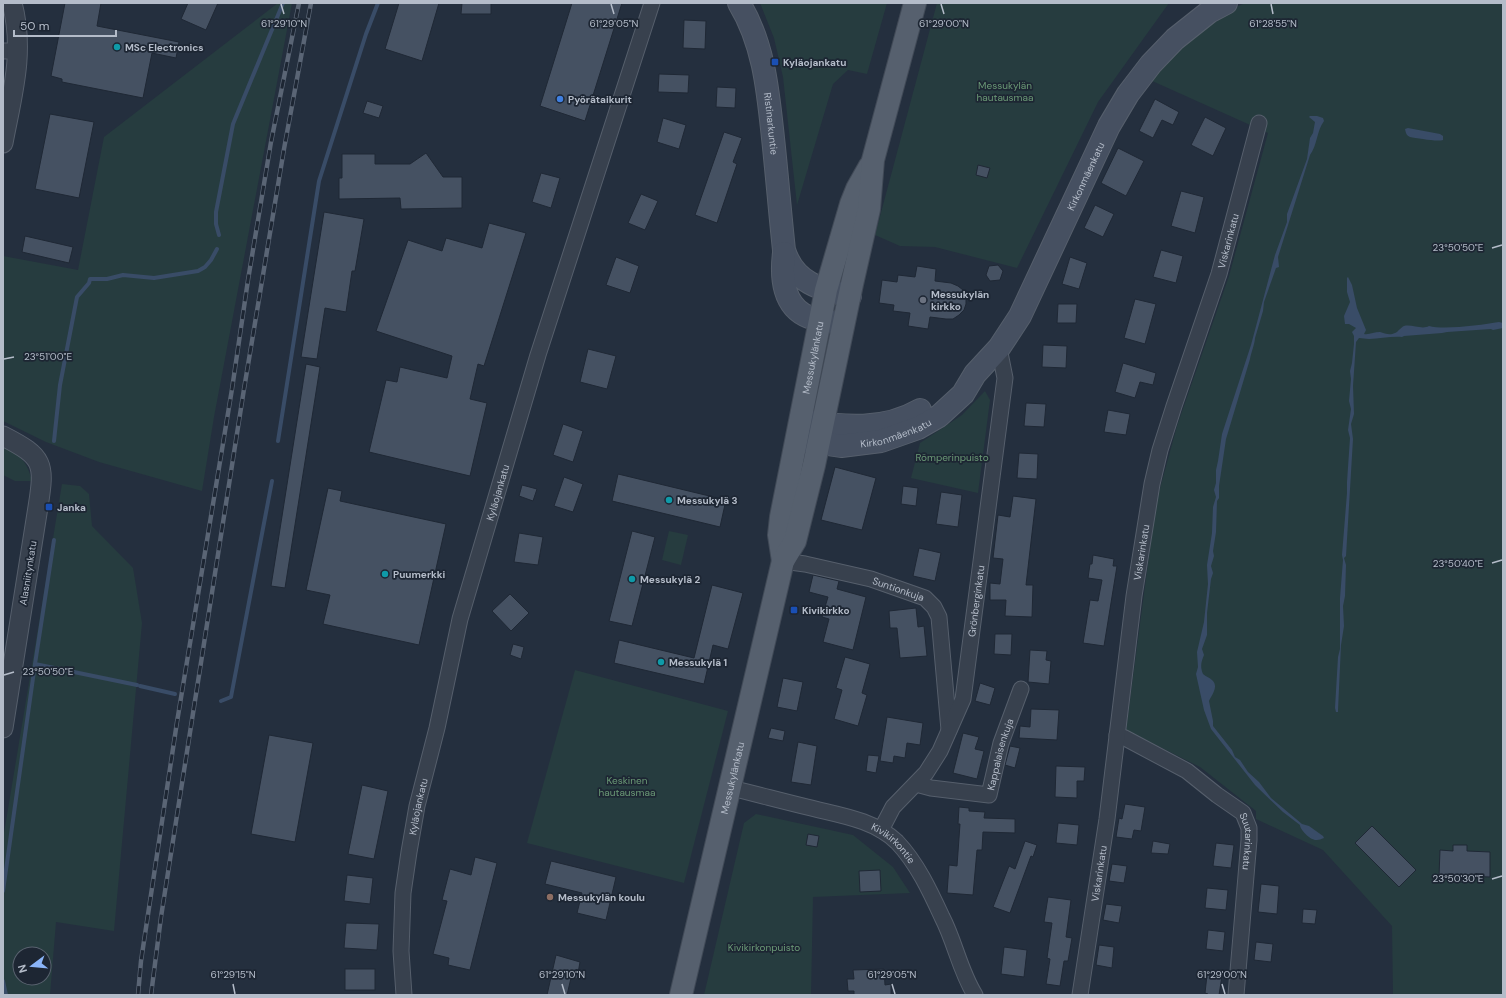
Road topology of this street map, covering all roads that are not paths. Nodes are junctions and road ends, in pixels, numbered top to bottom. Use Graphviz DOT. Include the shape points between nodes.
graph roads {
  1 [pos="12,3"];
  2 [pos="652,3"];
  3 [pos="739,3"];
  4 [pos="914,3"];
  5 [pos="1226,3"];
  6 [pos="11,51"];
  7 [pos="1259,123"];
  8 [pos="3,143"];
  9 [pos="873,160"];
  10 [pos="784,250"];
  11 [pos="826,290"];
  12 [pos="850,296"];
  13 [pos="820,319"];
  14 [pos="844,324"];
  15 [pos="999,348"];
  16 [pos="798,430"];
  17 [pos="821,434"];
  18 [pos="3,436"];
  19 [pos="784,561"];
  20 [pos="1021,689"];
  21 [pos="3,728"];
  22 [pos="949,731"];
  23 [pos="1117,735"];
  24 [pos="916,784"];
  25 [pos="731,788"];
  26 [pos="881,830"];
  27 [pos="404,995"];
  28 [pos="681,995"];
  29 [pos="975,995"];
  30 [pos="1080,995"];
  31 [pos="1236,995"];
  1 -- 6 [label="street" via="16,22"];
  2 -- 27 [label="street, Kyläojankatu" via="538,355 460,619 409,852 403,893 401,951"];
  3 -- 10 [label="main road, Ristinarkuntie" via="755,36 764,65"];
  4 -- 9 [label="main road, Messukylänkatu"];
  5 -- 15 [label="main road, Kirkonmäenkatu" via="1209,12 1175,39 1151,64 1128,94 1109,126 1020,316"];
  6 -- 8 [label="street" via="16,78"];
  7 -- 23 [label="street, Viskarinkatu" via="1219,274 1174,406 1152,484 1134,596"];
  9 -- 11 [label="main road, Messukylänkatu" via="851,204"];
  9 -- 12 [label="main road, Messukylänkatu" via="869,209"];
  10 -- 11 [label="main road, Ristinarkuntie" via="795,272"];
  10 -- 13 [label="main road, Ristinarkuntie" via="782,268 786,294 798,310"];
  11 -- 12 [label="main road, Ristinarkuntie"];
  11 -- 13 [label="main road, Messukylänkatu"];
  12 -- 14 [label="main road, Messukylänkatu"];
  13 -- 14 [label="main road, Ristinarkuntie"];
  13 -- 16 [label="main road, Messukylänkatu"];
  14 -- 17 [label="main road, Messukylänkatu"];
  15 -- 17 [label="main road, Kirkonmäenkatu" via="975,374 963,394 939,416 918,428 881,441 841,446"];
  15 -- 22 [label="street, Grönberginkatu" via="1005,378 962,699"];
  16 -- 17 [label="main road, Kirkonmäenkatu"];
  16 -- 19 [label="main road, Messukylänkatu" via="781,517 780,535"];
  17 -- 19 [label="main road, Messukylänkatu" via="795,541"];
  18 -- 21 [label="street, Alasniitynkatu" via="33,454 42,475"];
  19 -- 22 [label="street, Suntionkuja" via="871,579 925,598 934,607 939,617"];
  19 -- 25 [label="main road, Messukylänkatu"];
  20 -- 24 [label="street, Kappalaisenkuja" via="1001,743 989,795"];
  22 -- 24 [label="street, Grönberginkatu" via="940,752"];
  23 -- 30 [label="street, Viskarinkatu"];
  23 -- 31 [label="street, Suutarinkatu" via="1187,771 1243,813 1247,820 1249,840"];
  24 -- 26 [label="street, Grönberginkatu" via="893,808"];
  25 -- 26 [label="street, Kivikirkontie" via="858,819"];
  25 -- 28 [label="main road, Messukylänkatu"];
  26 -- 29 [label="street, Kivikirkontie" via="908,855 924,880 944,919"];
}
